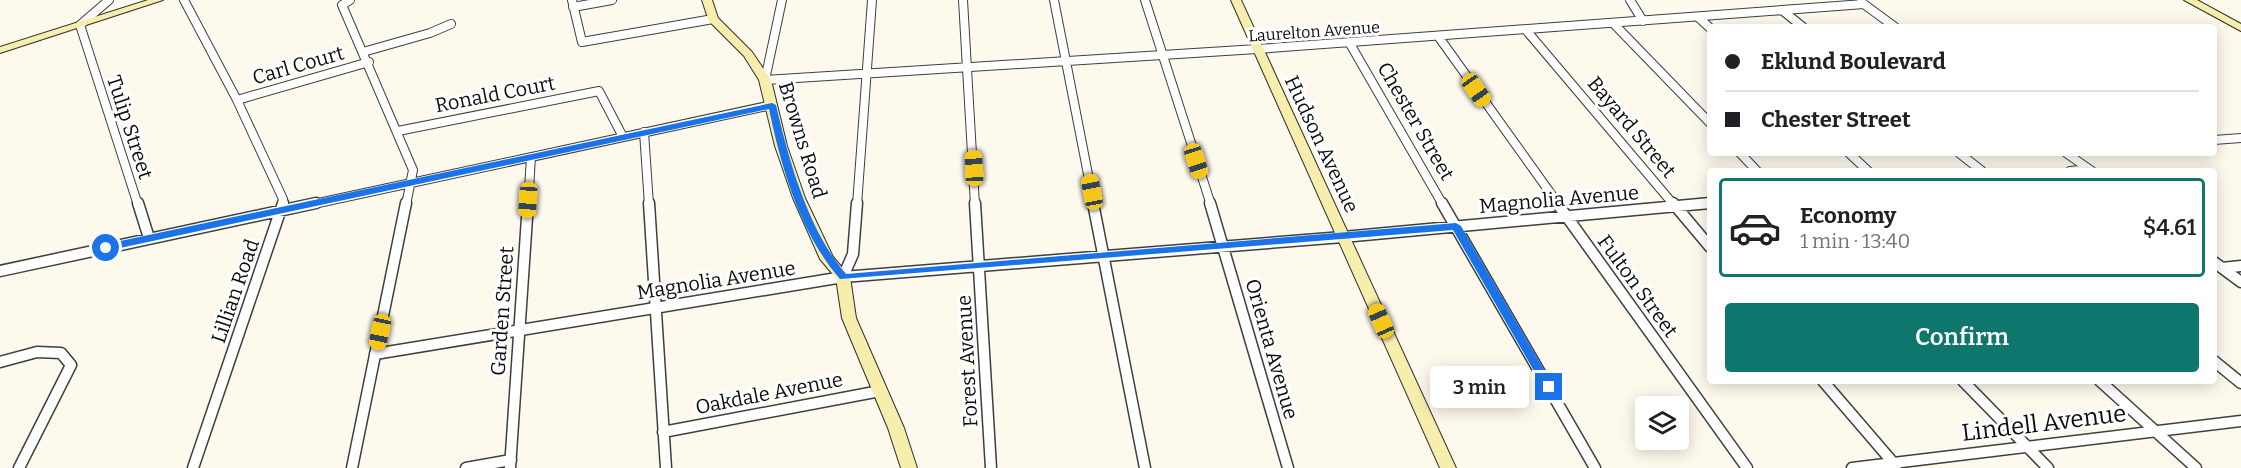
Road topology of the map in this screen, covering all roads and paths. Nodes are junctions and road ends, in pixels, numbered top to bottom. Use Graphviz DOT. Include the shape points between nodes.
graph roads {
  1 [pos="109,0"];
  2 [pos="158,0"];
  3 [pos="184,0"];
  4 [pos="350,0"];
  5 [pos="612,0"];
  6 [pos="707,0"];
  7 [pos="782,0"];
  8 [pos="872,0"];
  9 [pos="963,0"];
  10 [pos="1054,0"];
  11 [pos="1145,0"];
  12 [pos="1236,0"];
  13 [pos="1630,0"];
  14 [pos="2189,0"];
  15 [pos="1862,2"];
  16 [pos="573,3"];
  17 [pos="1783,11"];
  18 [pos="1698,17"];
  19 [pos="713,19"];
  20 [pos="1643,21"];
  21 [pos="1613,23"];
  22 [pos="451,24"];
  23 [pos="1799,24"];
  24 [pos="1891,24"];
  25 [pos="80,25"];
  26 [pos="1707,25"];
  27 [pos="2241,28"];
  28 [pos="1526,30"];
  29 [pos="1438,36"];
  30 [pos="1349,42"];
  31 [pos="1257,49"];
  32 [pos="0,50"];
  33 [pos="363,52"];
  34 [pos="1162,54"];
  35 [pos="1066,62"];
  36 [pos="369,63"];
  37 [pos="968,68"];
  38 [pos="867,74"];
  39 [pos="765,80"];
  40 [pos="237,100"];
  41 [pos="772,105"];
  42 [pos="1707,120"];
  43 [pos="399,131"];
  44 [pos="644,132"];
  45 [pos="623,137"];
  46 [pos="2241,138"];
  47 [pos="2217,140"];
  48 [pos="1743,156"];
  49 [pos="1852,156"];
  50 [pos="1963,156"];
  51 [pos="2070,156"];
  52 [pos="531,157"];
  53 [pos="1754,168"];
  54 [pos="1865,168"];
  55 [pos="1978,168"];
  56 [pos="2087,168"];
  57 [pos="413,182"];
  58 [pos="1707,204"];
  59 [pos="1676,207"];
  60 [pos="282,210"];
  61 [pos="1566,217"];
  62 [pos="1456,226"];
  63 [pos="1343,237"];
  64 [pos="149,238"];
  65 [pos="1707,243"];
  66 [pos="1224,246"];
  67 [pos="1104,256"];
  68 [pos="2218,265"];
  69 [pos="979,266"];
  70 [pos="2241,266"];
  71 [pos="0,271"];
  72 [pos="843,277"];
  73 [pos="2241,282"];
  74 [pos="655,308"];
  75 [pos="519,331"];
  76 [pos="375,354"];
  77 [pos="0,362"];
  78 [pos="2217,363"];
  79 [pos="2241,383"];
  80 [pos="1827,384"];
  81 [pos="1966,384"];
  82 [pos="2103,384"];
  83 [pos="880,391"];
  84 [pos="2241,421"];
  85 [pos="2154,430"];
  86 [pos="663,432"];
  87 [pos="2028,447"];
  88 [pos="510,464"];
  89 [pos="1895,466"];
  90 [pos="19,468"];
  91 [pos="193,468"];
  92 [pos="352,468"];
  93 [pos="466,468"];
  94 [pos="666,468"];
  95 [pos="909,468"];
  96 [pos="991,468"];
  97 [pos="1145,468"];
  98 [pos="1288,468"];
  99 [pos="1448,468"];
  100 [pos="1595,468"];
  101 [pos="1748,468"];
  102 [pos="1852,468"];
  103 [pos="2048,468"];
  104 [pos="2196,468"];
  1 -- 25 [label="street"];
  2 -- 25 [label="street"];
  3 -- 40 [label="street"];
  4 -- 33 [label="street" via="342,6"];
  5 -- 16 [label="street"];
  6 -- 19 [label="street, Browns Road"];
  7 -- 39 [label="street"];
  8 -- 38 [label="street"];
  9 -- 37 [label="street, Forest Avenue"];
  10 -- 35 [label="street"];
  11 -- 34 [label="street, Orienta Avenue"];
  12 -- 31 [label="street, Hudson Avenue"];
  13 -- 20 [label="street"];
  14 -- 27 [label="street"];
  15 -- 17 [label="street, Laurelton Avenue"];
  15 -- 24 [label="street"];
  16 -- 19 [label="street" via="582,42"];
  17 -- 18 [label="street, Laurelton Avenue"];
  17 -- 23 [label="street"];
  18 -- 20 [label="street, Laurelton Avenue"];
  18 -- 26 [label="street"];
  19 -- 39 [label="street, Browns Road" via="748,54"];
  20 -- 21 [label="street, Laurelton Avenue"];
  21 -- 28 [label="street, Laurelton Avenue"];
  21 -- 42 [label="street"];
  22 -- 33 [label="street"];
  25 -- 32 [label="street"];
  25 -- 64 [label="street, Tulip Street"];
  28 -- 29 [label="street, Laurelton Avenue"];
  28 -- 59 [label="street, Bayard Street"];
  29 -- 30 [label="street, Laurelton Avenue"];
  29 -- 61 [label="street, Fulton Street"];
  30 -- 31 [label="street, Laurelton Avenue"];
  30 -- 62 [label="street, Chester Street"];
  31 -- 34 [label="street, Laurelton Avenue"];
  31 -- 63 [label="street, Hudson Avenue"];
  33 -- 36 [label="street"];
  34 -- 35 [label="street, Laurelton Avenue"];
  34 -- 66 [label="street, Orienta Avenue"];
  35 -- 37 [label="street, Laurelton Avenue"];
  35 -- 67 [label="street"];
  36 -- 40 [label="street, Carl Court"];
  36 -- 43 [label="street"];
  37 -- 38 [label="street, Laurelton Avenue"];
  37 -- 69 [label="street, Forest Avenue"];
  38 -- 39 [label="street, Laurelton Avenue"];
  38 -- 72 [label="street" via="852,254"];
  39 -- 41 [label="street, Browns Road"];
  40 -- 60 [label="street" via="283,200"];
  41 -- 44 [label="street"];
  41 -- 72 [label="street, Browns Road" via="799,198 827,259"];
  43 -- 45 [label="street, Ronald Court" via="599,91"];
  43 -- 57 [label="street" via="414,170"];
  44 -- 45 [label="street"];
  44 -- 74 [label="street"];
  45 -- 52 [label="street"];
  46 -- 47 [label="street"];
  48 -- 53 [label="street"];
  49 -- 54 [label="street"];
  50 -- 55 [label="street"];
  51 -- 56 [label="street"];
  52 -- 57 [label="street"];
  52 -- 75 [label="street, Garden Street"];
  57 -- 60 [label="street"];
  57 -- 76 [label="street"];
  58 -- 59 [label="street, Magnolia Avenue"];
  59 -- 61 [label="street, Magnolia Avenue"];
  59 -- 65 [label="street, Bayard Street"];
  60 -- 64 [label="street"];
  60 -- 91 [label="street, Lillian Road"];
  61 -- 62 [label="street, Magnolia Avenue"];
  61 -- 101 [label="street, Fulton Street"];
  62 -- 63 [label="street, Magnolia Avenue"];
  62 -- 100 [label="street, Chester Street"];
  63 -- 66 [label="street, Magnolia Avenue"];
  63 -- 99 [label="street, Hudson Avenue"];
  64 -- 71 [label="street"];
  66 -- 67 [label="street, Magnolia Avenue"];
  66 -- 98 [label="street, Orienta Avenue"];
  67 -- 69 [label="street, Magnolia Avenue"];
  67 -- 97 [label="street"];
  68 -- 70 [label="street"];
  68 -- 73 [label="street"];
  69 -- 72 [label="street, Magnolia Avenue"];
  69 -- 96 [label="street, Forest Avenue"];
  72 -- 74 [label="street, Magnolia Avenue"];
  72 -- 83 [label="street, Browns Road" via="849,318"];
  74 -- 75 [label="street, Magnolia Avenue"];
  74 -- 86 [label="street"];
  75 -- 76 [label="street, Magnolia Avenue"];
  75 -- 88 [label="street, Garden Street"];
  76 -- 92 [label="street"];
  77 -- 90 [label="street" via="37,352 61,353 70,365"];
  78 -- 79 [label="street"];
  80 -- 89 [label="street"];
  81 -- 87 [label="street"];
  82 -- 85 [label="street"];
  83 -- 86 [label="street, Oakdale Avenue"];
  83 -- 95 [label="street, Browns Road"];
  84 -- 85 [label="street, Lindell Avenue"];
  85 -- 87 [label="street, Lindell Avenue"];
  85 -- 104 [label="street"];
  86 -- 94 [label="street"];
  87 -- 89 [label="street, Lindell Avenue"];
  87 -- 103 [label="street"];
  88 -- 93 [label="street"];
  89 -- 102 [label="street, Lindell Avenue"];
}
